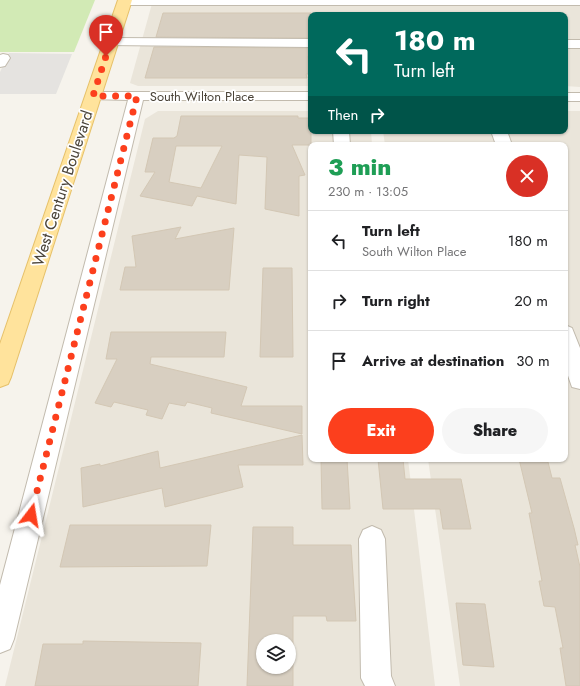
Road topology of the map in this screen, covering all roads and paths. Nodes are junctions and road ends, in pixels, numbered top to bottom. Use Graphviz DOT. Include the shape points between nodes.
graph roads {
  1 [pos="125,1"];
  2 [pos="580,1"];
  3 [pos="110,42"];
  4 [pos="308,43"];
  5 [pos="568,44"];
  6 [pos="580,44"];
  7 [pos="93,96"];
  8 [pos="137,96"];
  9 [pos="308,96"];
  10 [pos="568,97"];
  11 [pos="580,97"];
  12 [pos="568,343"];
  13 [pos="0,376"];
  14 [pos="580,380"];
  15 [pos="372,539"];
  16 [pos="0,639"];
  17 [pos="380,686"];
  1 -- 2 [label="street"];
  1 -- 3 [label="main road, West Century Boulevard"];
  3 -- 4 [label="street"];
  3 -- 7 [label="main road, West Century Boulevard"];
  5 -- 6 [label="street"];
  7 -- 8 [label="street, South Wilton Place"];
  7 -- 13 [label="main road, West Century Boulevard"];
  8 -- 9 [label="street, South Wilton Place"];
  8 -- 16 [label="street"];
  10 -- 11 [label="street"];
  12 -- 14 [label="street"];
  15 -- 17 [label="street" via="376,678"];
}
